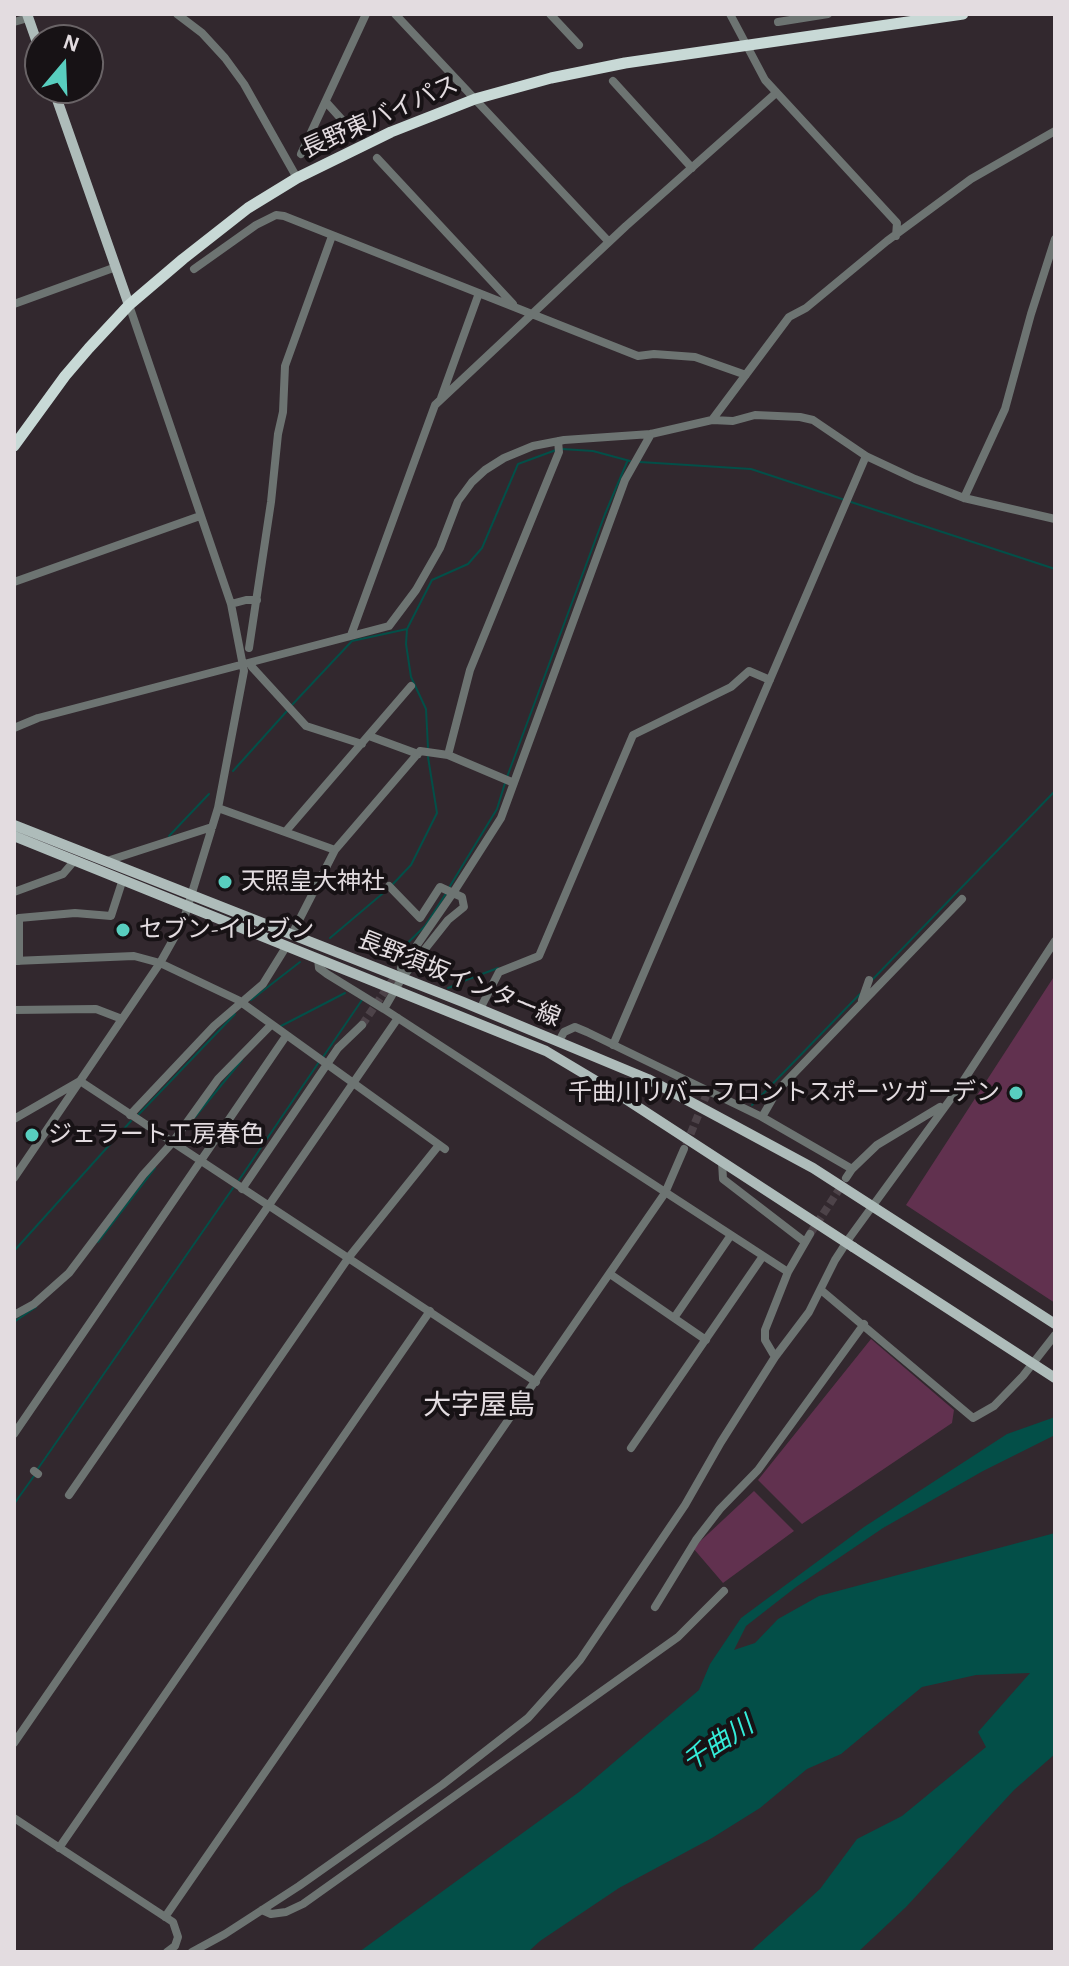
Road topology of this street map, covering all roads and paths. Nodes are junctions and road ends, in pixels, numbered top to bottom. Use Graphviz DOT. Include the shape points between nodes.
graph roads {
  1 [pos="177,14"];
  2 [pos="366,14"];
  3 [pos="395,14"];
  4 [pos="550,14"];
  5 [pos="730,14"];
  6 [pos="828,14"];
  7 [pos="963,14"];
  8 [pos="27,16"];
  9 [pos="14,22"];
  10 [pos="778,22"];
  11 [pos="579,45"];
  12 [pos="748,45"];
  13 [pos="613,81"];
  14 [pos="776,93"];
  15 [pos="475,99"];
  16 [pos="326,102"];
  17 [pos="59,104"];
  18 [pos="344,122"];
  19 [pos="1055,131"];
  20 [pos="301,154"];
  21 [pos="377,158"];
  22 [pos="692,168"];
  23 [pos="297,178"];
  24 [pos="332,236"];
  25 [pos="896,236"];
  26 [pos="1055,239"];
  27 [pos="609,242"];
  28 [pos="116,267"];
  29 [pos="194,269"];
  30 [pos="479,293"];
  31 [pos="14,304"];
  32 [pos="129,305"];
  33 [pos="516,308"];
  34 [pos="532,314"];
  35 [pos="746,375"];
  36 [pos="440,400"];
  37 [pos="712,420"];
  38 [pos="651,434"];
  39 [pos="14,446"];
  40 [pos="559,446"];
  41 [pos="866,456"];
  42 [pos="964,498"];
  43 [pos="200,516"];
  44 [pos="1055,519"];
  45 [pos="14,582"];
  46 [pos="257,600"];
  47 [pos="231,604"];
  48 [pos="351,635"];
  49 [pos="249,648"];
  50 [pos="248,665"];
  51 [pos="770,680"];
  52 [pos="411,686"];
  53 [pos="14,728"];
  54 [pos="369,736"];
  55 [pos="362,744"];
  56 [pos="418,754"];
  57 [pos="448,755"];
  58 [pos="509,780"];
  59 [pos="218,808"];
  60 [pos="14,825"];
  61 [pos="212,827"];
  62 [pos="286,831"];
  63 [pos="16,841"];
  64 [pos="335,850"];
  65 [pos="75,860"];
  66 [pos="107,861"];
  67 [pos="122,882"];
  68 [pos="390,887"];
  69 [pos="449,891"];
  70 [pos="14,892"];
  71 [pos="191,894"];
  72 [pos="962,899"];
  73 [pos="187,906"];
  74 [pos="292,934"];
  75 [pos="1054,942"];
  76 [pos="286,947"];
  77 [pos="318,959"];
  78 [pos="16,961"];
  79 [pos="160,963"];
  80 [pos="402,973"];
  81 [pos="869,980"];
  82 [pos="395,990"];
  83 [pos="241,1003"];
  84 [pos="860,1004"];
  85 [pos="384,1009"];
  86 [pos="480,1009"];
  87 [pos="14,1010"];
  88 [pos="398,1018"];
  89 [pos="122,1019"];
  90 [pos="362,1025"];
  91 [pos="270,1026"];
  92 [pos="286,1036"];
  93 [pos="559,1041"];
  94 [pos="613,1045"];
  95 [pos="322,1062"];
  96 [pos="80,1081"];
  97 [pos="355,1083"];
  98 [pos="944,1105"];
  99 [pos="130,1115"];
  100 [pos="762,1117"];
  101 [pos="14,1119"];
  102 [pos="172,1143"];
  103 [pos="684,1149"];
  104 [pos="200,1161"];
  105 [pos="722,1162"];
  106 [pos="14,1178"];
  107 [pos="242,1189"];
  108 [pos="665,1193"];
  109 [pos="269,1207"];
  110 [pos="875,1208"];
  111 [pos="731,1235"];
  112 [pos="850,1245"];
  113 [pos="763,1256"];
  114 [pos="349,1257"];
  115 [pos="788,1272"];
  116 [pos="610,1274"];
  117 [pos="821,1290"];
  118 [pos="430,1311"];
  119 [pos="14,1315"];
  120 [pos="674,1318"];
  121 [pos="864,1324"];
  122 [pos="1055,1324"];
  123 [pos="1055,1335"];
  124 [pos="706,1340"];
  125 [pos="775,1357"];
  126 [pos="1055,1378"];
  127 [pos="536,1382"];
  128 [pos="14,1434"];
  129 [pos="631,1448"];
  130 [pos="69,1495"];
  131 [pos="724,1591"];
  132 [pos="655,1607"];
  133 [pos="14,1743"];
  134 [pos="14,1818"];
  135 [pos="59,1848"];
  136 [pos="262,1910"];
  137 [pos="165,1917"];
  138 [pos="167,1952"];
  139 [pos="192,1952"];
  1 -- 23 [label="street" via="202,33 238,75"];
  2 -- 16 [label="street"];
  3 -- 15 [label="street"];
  4 -- 11 [label="street"];
  5 -- 12 [label="street"];
  6 -- 10 [label="street"];
  7 -- 12 [label="highway, 長野東バイパス"];
  8 -- 9 [label="street"];
  12 -- 14 [label="street"];
  12 -- 15 [label="highway, 長野東バイパス" via="625,63"];
  13 -- 22 [label="street"];
  14 -- 22 [label="street"];
  14 -- 25 [label="street" via="897,223"];
  15 -- 23 [label="highway, 長野東バイパス"];
  15 -- 27 [label="street"];
  16 -- 18 [label="street"];
  16 -- 20 [label="street"];
  17 -- 28 [label="main road"];
  19 -- 25 [label="street" via="971,179"];
  21 -- 33 [label="street"];
  22 -- 27 [label="street"];
  23 -- 32 [label="highway, 長野東バイパス" via="248,208"];
  24 -- 29 [label="street" via="276,215"];
  24 -- 30 [label="street"];
  24 -- 46 [label="street" via="285,366"];
  25 -- 35 [label="street" via="789,317"];
  26 -- 42 [label="street" via="1005,409"];
  27 -- 34 [label="street"];
  28 -- 31 [label="street"];
  28 -- 32 [label="main road"];
  30 -- 33 [label="street"];
  30 -- 36 [label="street"];
  32 -- 39 [label="highway, 長野東バイパス" via="65,376"];
  32 -- 43 [label="street"];
  33 -- 34 [label="street"];
  34 -- 35 [label="street" via="638,356 695,357"];
  34 -- 36 [label="street"];
  35 -- 37 [label="street"];
  36 -- 48 [label="street"];
  37 -- 38 [label="street"];
  37 -- 41 [label="street" via="768,414 813,420"];
  38 -- 40 [label="street"];
  38 -- 58 [label="street" via="625,480"];
  40 -- 48 [label="street" via="516,453 485,470 458,501 440,548 395,621"];
  40 -- 57 [label="street" via="470,670"];
  41 -- 42 [label="street"];
  41 -- 51 [label="street"];
  42 -- 44 [label="street"];
  43 -- 45 [label="street"];
  43 -- 47 [label="street"];
  46 -- 47 [label="street"];
  46 -- 49 [label="street"];
  47 -- 50 [label="street"];
  48 -- 50 [label="street"];
  50 -- 53 [label="street"];
  50 -- 55 [label="street" via="306,726"];
  50 -- 59 [label="street"];
  51 -- 86 [label="street" via="749,671 731,687 633,735 539,956 499,972"];
  51 -- 94 [label="street"];
  52 -- 54 [label="street"];
  54 -- 55 [label="street"];
  54 -- 56 [label="street"];
  55 -- 62 [label="street"];
  56 -- 57 [label="street"];
  56 -- 64 [label="street"];
  57 -- 58 [label="street"];
  58 -- 69 [label="street" via="501,818"];
  59 -- 61 [label="street"];
  59 -- 62 [label="street"];
  60 -- 66 [label="main road, 長野須坂インター線"];
  61 -- 66 [label="street"];
  61 -- 71 [label="street"];
  62 -- 64 [label="street"];
  63 -- 65 [label="main road, 長野須坂インター線"];
  64 -- 74 [label="street"];
  65 -- 67 [label="main road, 長野須坂インター線"];
  65 -- 70 [label="street" via="63,874"];
  66 -- 71 [label="main road, 長野須坂インター線"];
  67 -- 73 [label="main road, 長野須坂インター線"];
  67 -- 78 [label="street" via="111,916 19,918"];
  68 -- 69 [label="street" via="420,918 440,887"];
  69 -- 80 [label="street"];
  69 -- 80 [label="street" via="462,897 464,907"];
  71 -- 73 [label="street"];
  71 -- 74 [label="main road, 長野須坂インター線"];
  72 -- 84 [label="street"];
  73 -- 76 [label="main road, 長野須坂インター線"];
  73 -- 79 [label="street"];
  74 -- 80 [label="main road, 長野須坂インター線"];
  75 -- 98 [label="street"];
  76 -- 77 [label="main road, 長野須坂インター線"];
  76 -- 83 [label="street" via="263,984"];
  77 -- 82 [label="main road, 長野須坂インター線"];
  77 -- 85 [label="street" via="319,968"];
  78 -- 79 [label="street" via="134,956"];
  79 -- 83 [label="street"];
  79 -- 89 [label="street"];
  80 -- 82 [label="street"];
  80 -- 86 [label="main road, 長野須坂インター線"];
  81 -- 84 [label="street"];
  82 -- 85 [label="street"];
  82 -- 105 [label="main road, 長野須坂インター線" via="546,1051"];
  83 -- 91 [label="street"];
  83 -- 99 [label="street"];
  84 -- 100 [label="street" via="777,1091"];
  85 -- 88 [label="street"];
  86 -- 93 [label="main road, 長野須坂インター線"];
  87 -- 89 [label="street" via="96,1009"];
  88 -- 97 [label="street"];
  88 -- 108 [label="street"];
  89 -- 96 [label="street"];
  90 -- 95 [label="street"];
  91 -- 92 [label="street"];
  91 -- 102 [label="street" via="218,1079"];
  92 -- 95 [label="street"];
  92 -- 104 [label="street"];
  93 -- 94 [label="street" via="575,1027"];
  93 -- 110 [label="main road, 長野須坂インター線" via="714,1113"];
  94 -- 100 [label="street"];
  95 -- 97 [label="street"];
  95 -- 107 [label="street"];
  96 -- 99 [label="street"];
  96 -- 101 [label="street"];
  96 -- 106 [label="street"];
  97 -- 109 [label="street"];
  97 -- 114 [label="street" via="442,1147"];
  98 -- 100 [label="street" via="877,1145 849,1173"];
  98 -- 110 [label="street"];
  99 -- 102 [label="street"];
  102 -- 104 [label="street"];
  102 -- 119 [label="street" via="69,1273"];
  103 -- 108 [label="street"];
  104 -- 107 [label="street"];
  104 -- 128 [label="street"];
  105 -- 112 [label="main road, 長野須坂インター線"];
  105 -- 115 [label="street" via="723,1179 807,1238"];
  107 -- 109 [label="street"];
  108 -- 111 [label="street"];
  108 -- 116 [label="street"];
  109 -- 114 [label="street"];
  109 -- 130 [label="street"];
  110 -- 112 [label="street"];
  110 -- 122 [label="main road, 長野須坂インター線"];
  111 -- 113 [label="street"];
  111 -- 120 [label="street"];
  112 -- 117 [label="street"];
  112 -- 126 [label="main road, 長野須坂インター線, bridge"];
  113 -- 115 [label="street"];
  113 -- 124 [label="street"];
  114 -- 118 [label="street"];
  114 -- 133 [label="street"];
  115 -- 125 [label="street" via="765,1330"];
  116 -- 120 [label="street"];
  116 -- 127 [label="street"];
  117 -- 121 [label="street"];
  117 -- 125 [label="street"];
  118 -- 127 [label="street"];
  118 -- 135 [label="street"];
  120 -- 124 [label="street"];
  121 -- 123 [label="street" via="973,1418 994,1406"];
  121 -- 132 [label="street" via="758,1470 696,1540"];
  124 -- 129 [label="street"];
  125 -- 136 [label="street" via="685,1505 580,1660 528,1718"];
  127 -- 137 [label="street"];
  131 -- 136 [label="street" via="678,1637 303,1904 286,1912"];
  134 -- 135 [label="street"];
  135 -- 137 [label="street"];
  136 -- 139 [label="street"];
  137 -- 138 [label="street" via="178,1937"];
}
